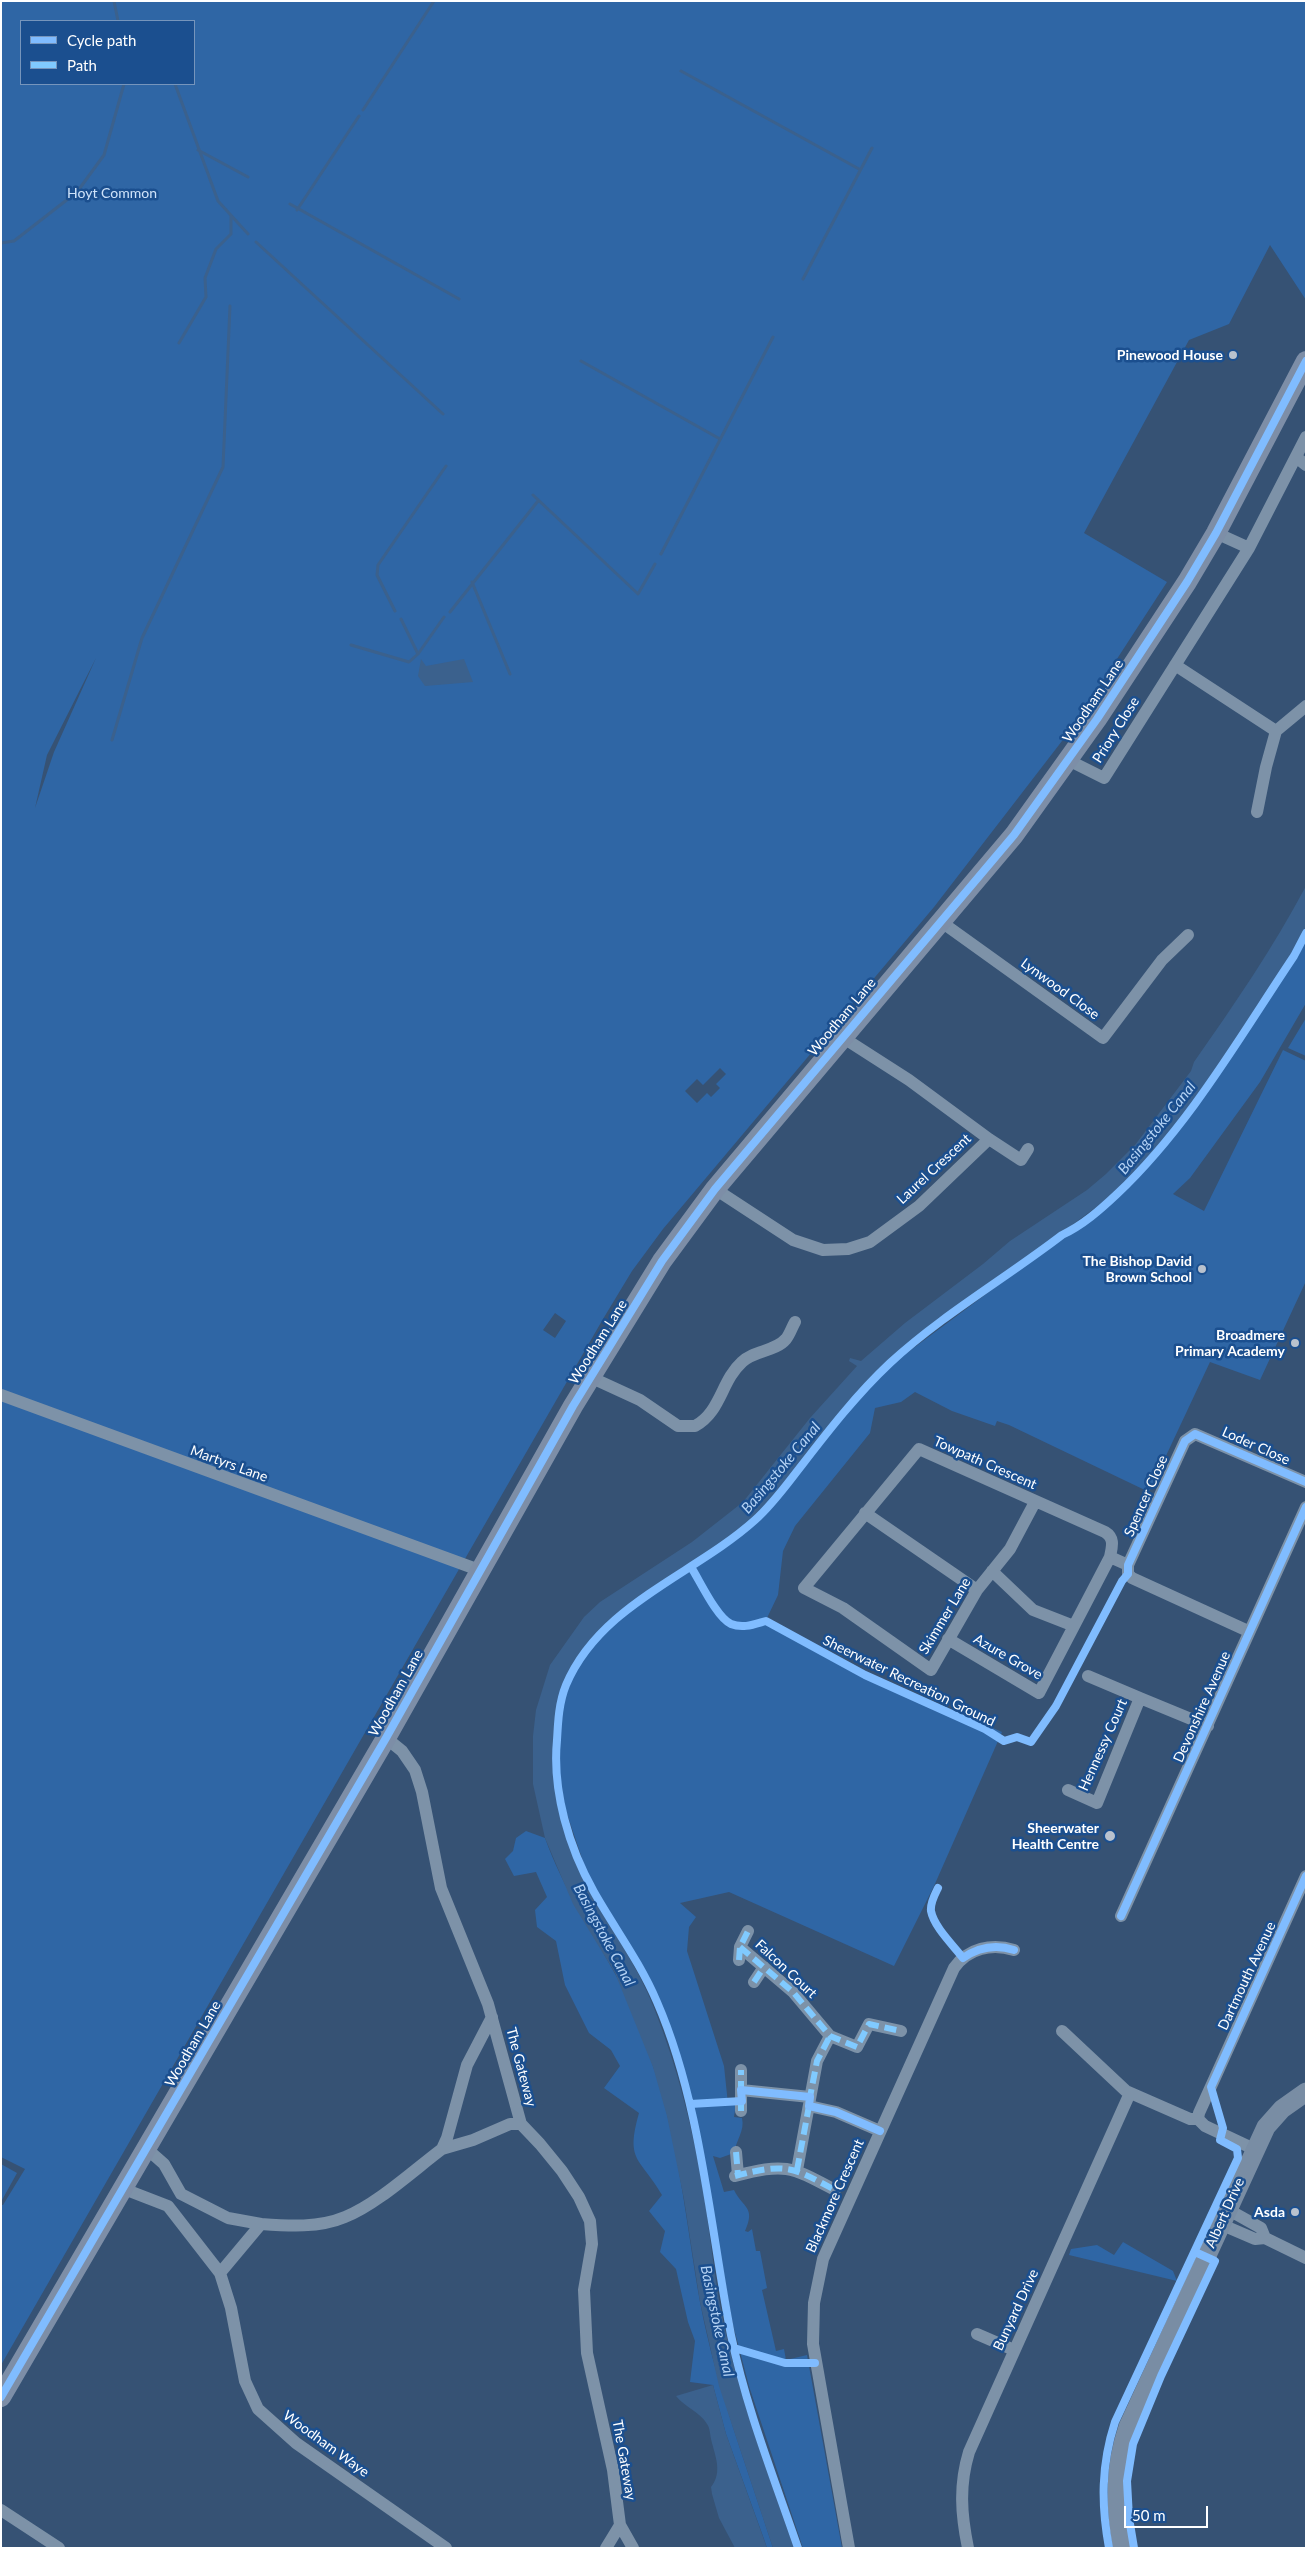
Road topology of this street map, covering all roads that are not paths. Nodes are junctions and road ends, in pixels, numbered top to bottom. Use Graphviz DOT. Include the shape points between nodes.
graph roads {
  1 [pos="1304,370"];
  2 [pos="1306,437"];
  3 [pos="1301,461"];
  4 [pos="1216,533"];
  5 [pos="1249,548"];
  6 [pos="1175,665"];
  7 [pos="1306,706"];
  8 [pos="1276,731"];
  9 [pos="1068,760"];
  10 [pos="1257,812"];
  11 [pos="940,922"];
  12 [pos="1188,935"];
  13 [pos="842,1037"];
  14 [pos="989,1139"];
  15 [pos="1028,1149"];
  16 [pos="715,1189"];
  17 [pos="795,1322"];
  18 [pos="590,1377"];
  19 [pos="1,1395"];
  20 [pos="1195,1434"];
  21 [pos="1306,1482"];
  22 [pos="1035,1502"];
  23 [pos="1306,1507"];
  24 [pos="865,1513"];
  25 [pos="1110,1557"];
  26 [pos="483,1563"];
  27 [pos="1128,1565"];
  28 [pos="992,1571"];
  29 [pos="804,1588"];
  30 [pos="977,1590"];
  31 [pos="1074,1626"];
  32 [pos="1248,1631"];
  33 [pos="948,1639"];
  34 [pos="1088,1676"];
  35 [pos="1140,1698"];
  36 [pos="1208,1726"];
  37 [pos="386,1738"];
  38 [pos="1068,1790"];
  39 [pos="1306,1876"];
  40 [pos="1121,1916"];
  41 [pos="748,1931"];
  42 [pos="740,1947"];
  43 [pos="1014,1950"];
  44 [pos="739,1960"];
  45 [pos="764,1967"];
  46 [pos="754,1982"];
  47 [pos="492,2016"];
  48 [pos="901,2031"];
  49 [pos="1062,2031"];
  50 [pos="830,2036"];
  51 [pos="741,2070"];
  52 [pos="742,2090"];
  53 [pos="1128,2092"];
  54 [pos="1306,2092"];
  55 [pos="810,2102"];
  56 [pos="741,2111"];
  57 [pos="1198,2119"];
  58 [pos="521,2124"];
  59 [pos="880,2131"];
  60 [pos="146,2149"];
  61 [pos="442,2149"];
  62 [pos="1254,2149"];
  63 [pos="736,2152"];
  64 [pos="797,2170"];
  65 [pos="124,2189"];
  66 [pos="835,2190"];
  67 [pos="179,2191"];
  68 [pos="168,2206"];
  69 [pos="1223,2216"];
  70 [pos="262,2224"];
  71 [pos="1306,2258"];
  72 [pos="220,2273"];
  73 [pos="977,2334"];
  74 [pos="1014,2350"];
  75 [pos="1,2397"];
  76 [pos="1,2510"];
  77 [pos="620,2524"];
  78 [pos="59,2548"];
  79 [pos="446,2548"];
  80 [pos="606,2548"];
  81 [pos="633,2548"];
  82 [pos="849,2548"];
  83 [pos="968,2548"];
  84 [pos="1122,2548"];
  1 -- 4 [label="main road, Woodham Lane"];
  2 -- 3 [label="street, Priory Close"];
  3 -- 5 [label="street, Priory Close"];
  4 -- 5 [label="street"];
  4 -- 9 [label="main road, Woodham Lane"];
  5 -- 6 [label="street, Priory Close"];
  6 -- 8 [label="street"];
  6 -- 9 [label="street, Priory Close" via="1104,778"];
  7 -- 8 [label="street"];
  8 -- 10 [label="street"];
  9 -- 11 [label="main road, Woodham Lane" via="1014,835"];
  11 -- 12 [label="street, Lynwood Close" via="1103,1038 1162,960"];
  11 -- 13 [label="main road, Woodham Lane"];
  13 -- 14 [label="street, Laurel Crescent" via="909,1080"];
  13 -- 16 [label="main road, Woodham Lane"];
  14 -- 15 [label="street, Laurel Crescent" via="1022,1160"];
  14 -- 16 [label="street, Laurel Crescent" via="919,1206 870,1242 848,1249 823,1250 793,1240"];
  16 -- 18 [label="main road, Woodham Lane" via="662,1261"];
  17 -- 18 [label="street" via="785,1340 742,1361 732,1372 712,1413 695,1426 678,1426 640,1400"];
  18 -- 26 [label="main road, Woodham Lane"];
  19 -- 26 [label="street, Martyrs Lane" via="447,1560"];
  20 -- 21 [label="street, Loder Close"];
  20 -- 27 [label="street, Spencer Close" via="1185,1441"];
  22 -- 24 [label="street, Towpath Crescent" via="919,1449"];
  22 -- 25 [label="street, Towpath Crescent" via="1110,1535 1113,1543"];
  22 -- 28 [label="street, Skimmer Lane" via="1010,1548"];
  23 -- 32 [label="street, Devonshire Avenue"];
  24 -- 29 [label="street, Towpath Crescent"];
  24 -- 30 [label="street"];
  25 -- 27 [label="street"];
  25 -- 31 [label="street"];
  26 -- 37 [label="main road, Woodham Lane"];
  27 -- 32 [label="street" via="1128,1574 1132,1578"];
  28 -- 30 [label="street, Skimmer Lane"];
  28 -- 31 [label="street" via="1033,1610"];
  29 -- 33 [label="street, Skimmer Lane" via="843,1608 931,1670"];
  30 -- 33 [label="street, Skimmer Lane"];
  31 -- 33 [label="street, Azure Grove" via="1039,1693"];
  32 -- 36 [label="street, Devonshire Avenue"];
  34 -- 35 [label="street, Hennessy Court"];
  35 -- 36 [label="street, Devonshire Avenue"];
  35 -- 38 [label="street, Hennessy Court" via="1097,1803"];
  36 -- 40 [label="street, Devonshire Avenue"];
  37 -- 47 [label="street, The Gateway" via="402,1751 415,1770 441,1888"];
  37 -- 60 [label="main road, Woodham Lane"];
  39 -- 57 [label="street, Dartmouth Avenue"];
  41 -- 42 [label="street, Falcon Court"];
  42 -- 44 [label="street, Falcon Court"];
  42 -- 45 [label="street, Falcon Court"];
  43 -- 59 [label="street, Blackmore Crescent" via="1002,1946 986,1947 957,1963"];
  45 -- 46 [label="street"];
  45 -- 50 [label="street, Falcon Court" via="793,1992"];
  47 -- 58 [label="street, The Gateway"];
  47 -- 61 [label="street" via="467,2065"];
  48 -- 50 [label="street" via="869,2024 857,2047"];
  49 -- 53 [label="street"];
  50 -- 55 [label="street" via="817,2061"];
  51 -- 52 [label="street"];
  52 -- 55 [label="street"];
  52 -- 56 [label="street"];
  53 -- 57 [label="street" via="1190,2119"];
  53 -- 74 [label="street, Bunyard Drive"];
  54 -- 62 [label="street, Albert Drive" via="1274,2117"];
  55 -- 59 [label="street"];
  55 -- 64 [label="street"];
  57 -- 62 [label="street" via="1205,2126"];
  58 -- 61 [label="street" via="510,2124 461,2145"];
  58 -- 77 [label="street, The Gateway" via="562,2171 590,2221 592,2244 584,2290 584,2330 613,2470"];
  59 -- 82 [label="street, Blackmore Crescent" via="823,2259 814,2304 815,2363"];
  60 -- 65 [label="main road, Woodham Lane"];
  60 -- 67 [label="street" via="164,2164"];
  61 -- 70 [label="street" via="343,2218 303,2226"];
  62 -- 69 [label="street, Albert Drive"];
  63 -- 64 [label="street" via="736,2175 775,2167"];
  64 -- 66 [label="street"];
  65 -- 68 [label="street"];
  65 -- 75 [label="main road, Woodham Lane"];
  67 -- 68 [label="street"];
  67 -- 70 [label="street" via="228,2218"];
  68 -- 72 [label="street, Woodham Waye"];
  69 -- 71 [label="street" via="1261,2228 1265,2238"];
  69 -- 84 [label="street, Albert Drive" via="1122,2445 1116,2491"];
  70 -- 72 [label="street"];
  72 -- 79 [label="street, Woodham Waye" via="231,2308 245,2381 258,2408 296,2443"];
  73 -- 74 [label="street"];
  74 -- 83 [label="street, Bunyard Drive" via="969,2452 964,2472 961,2508"];
  76 -- 78 [label="street"];
  77 -- 80 [label="street"];
  77 -- 81 [label="street, The Gateway"];
}
